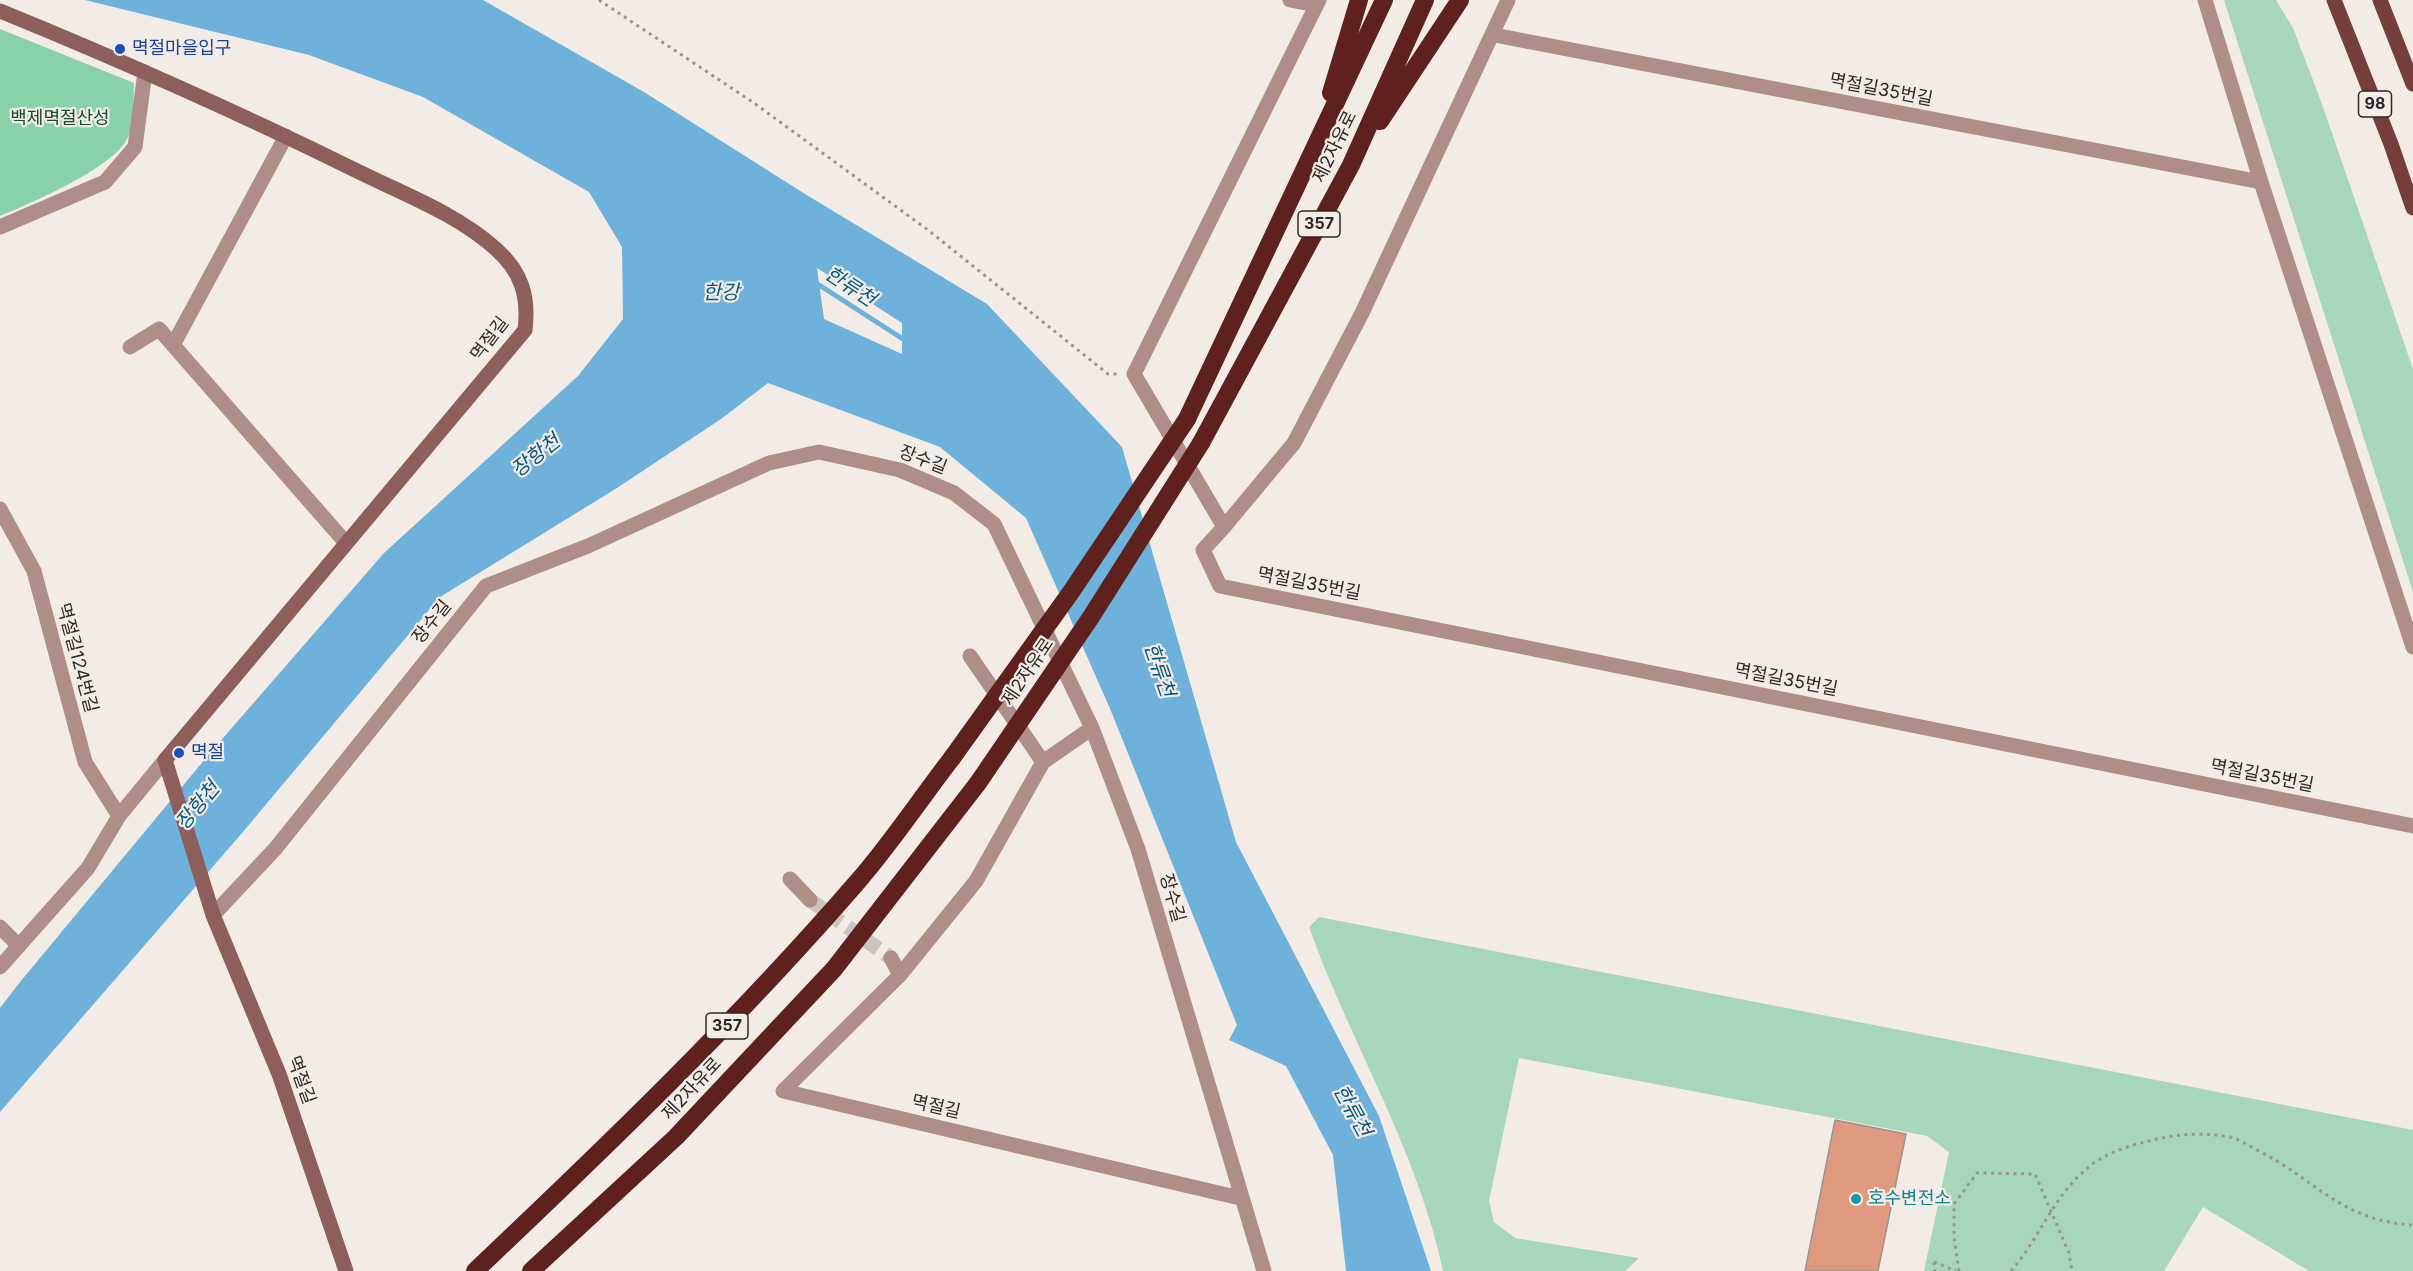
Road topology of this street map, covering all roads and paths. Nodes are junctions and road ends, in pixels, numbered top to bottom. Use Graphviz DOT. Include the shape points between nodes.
graph roads {
  1 [pos="599,0"];
  2 [pos="1290,0"];
  3 [pos="1359,0"];
  4 [pos="1384,0"];
  5 [pos="1425,0"];
  6 [pos="1460,0"];
  7 [pos="1508,0"];
  8 [pos="2205,0"];
  9 [pos="2334,0"];
  10 [pos="2380,0"];
  11 [pos="1318,3"];
  12 [pos="0,11"];
  13 [pos="1494,34"];
  14 [pos="145,72"];
  15 [pos="2413,84"];
  16 [pos="286,136"];
  17 [pos="1311,157"];
  18 [pos="1351,165"];
  19 [pos="2261,182"];
  20 [pos="2413,208"];
  21 [pos="0,227"];
  22 [pos="173,345"];
  23 [pos="130,347"];
  24 [pos="1134,374"];
  25 [pos="0,509"];
  26 [pos="1224,527"];
  27 [pos="346,543"];
  28 [pos="2413,647"];
  29 [pos="970,656"];
  30 [pos="1092,729"];
  31 [pos="165,760"];
  32 [pos="1043,762"];
  33 [pos="118,816"];
  34 [pos="2413,826"];
  35 [pos="790,879"];
  36 [pos="810,900"];
  37 [pos="212,910"];
  38 [pos="0,927"];
  39 [pos="19,946"];
  40 [pos="891,958"];
  41 [pos="0,967"];
  42 [pos="900,975"];
  43 [pos="1240,1198"];
  44 [pos="2051,1208"];
  45 [pos="2413,1225"];
  46 [pos="346,1271"];
  47 [pos="475,1271"];
  48 [pos="531,1271"];
  49 [pos="1264,1271"];
  50 [pos="1935,1271"];
  51 [pos="1958,1271"];
  52 [pos="2011,1271"];
  53 [pos="2072,1271"];
  1 -- 24 [label="path" via="754,103 919,223 1108,374"];
  2 -- 11 [label="street"];
  3 -- 17 [label="highway"];
  4 -- 17 [label="highway"];
  5 -- 18 [label="highway, 제2자유로 / 357"];
  6 -- 18 [label="highway"];
  7 -- 13 [label="street"];
  8 -- 19 [label="street"];
  9 -- 20 [label="main road, 98"];
  10 -- 15 [label="main road, 98"];
  11 -- 24 [label="street"];
  12 -- 14 [label="street, 멱절길"];
  13 -- 19 [label="street, 멱절길35번길"];
  13 -- 26 [label="street" via="1362,313 1294,443"];
  14 -- 16 [label="street, 멱절길"];
  14 -- 21 [label="street" via="135,147 105,182"];
  16 -- 22 [label="street"];
  16 -- 27 [label="street, 멱절길" via="461,223 497,249 515,270 528,306 525,330"];
  17 -- 47 [label="highway, 제2자유로 / 357, bridge" via="1187,418 1071,592 952,758 861,879 750,1003 622,1133"];
  18 -- 48 [label="highway, 제2자유로 / 357, bridge" via="1201,443 978,783 834,969 676,1137"];
  19 -- 28 [label="street"];
  22 -- 23 [label="street" via="159,329"];
  22 -- 27 [label="street"];
  24 -- 26 [label="street"];
  25 -- 33 [label="street, 멱절길124번길" via="34,571 85,762"];
  26 -- 34 [label="street, 멱절길35번길" via="1203,550 1220,586"];
  27 -- 31 [label="street, 멱절길"];
  29 -- 32 [label="street"];
  30 -- 32 [label="street"];
  30 -- 37 [label="street, 장수길" via="994,524 954,494 900,470 819,452 769,463 588,546 486,585 275,849"];
  30 -- 43 [label="street, 장수길" via="1137,849"];
  31 -- 33 [label="street"];
  31 -- 37 [label="street, 멱절길"];
  32 -- 42 [label="street" via="976,881"];
  33 -- 39 [label="street" via="88,868"];
  35 -- 36 [label="street"];
  37 -- 46 [label="street, 멱절길" via="279,1074"];
  38 -- 39 [label="street"];
  39 -- 41 [label="street"];
  40 -- 42 [label="street"];
  42 -- 43 [label="street, 멱절길" via="783,1091"];
  43 -- 49 [label="street, 장수길"];
  44 -- 45 [label="path" via="2084,1170 2124,1147 2176,1134 2232,1137 2283,1163 2337,1204 2386,1223"];
  44 -- 51 [label="path" via="2035,1174 1977,1173 1954,1204"];
  44 -- 52 [label="path" via="2026,1253"];
  44 -- 53 [label="path" via="2069,1252"];
  50 -- 51 [label="path" via="1934,1262"];
}
